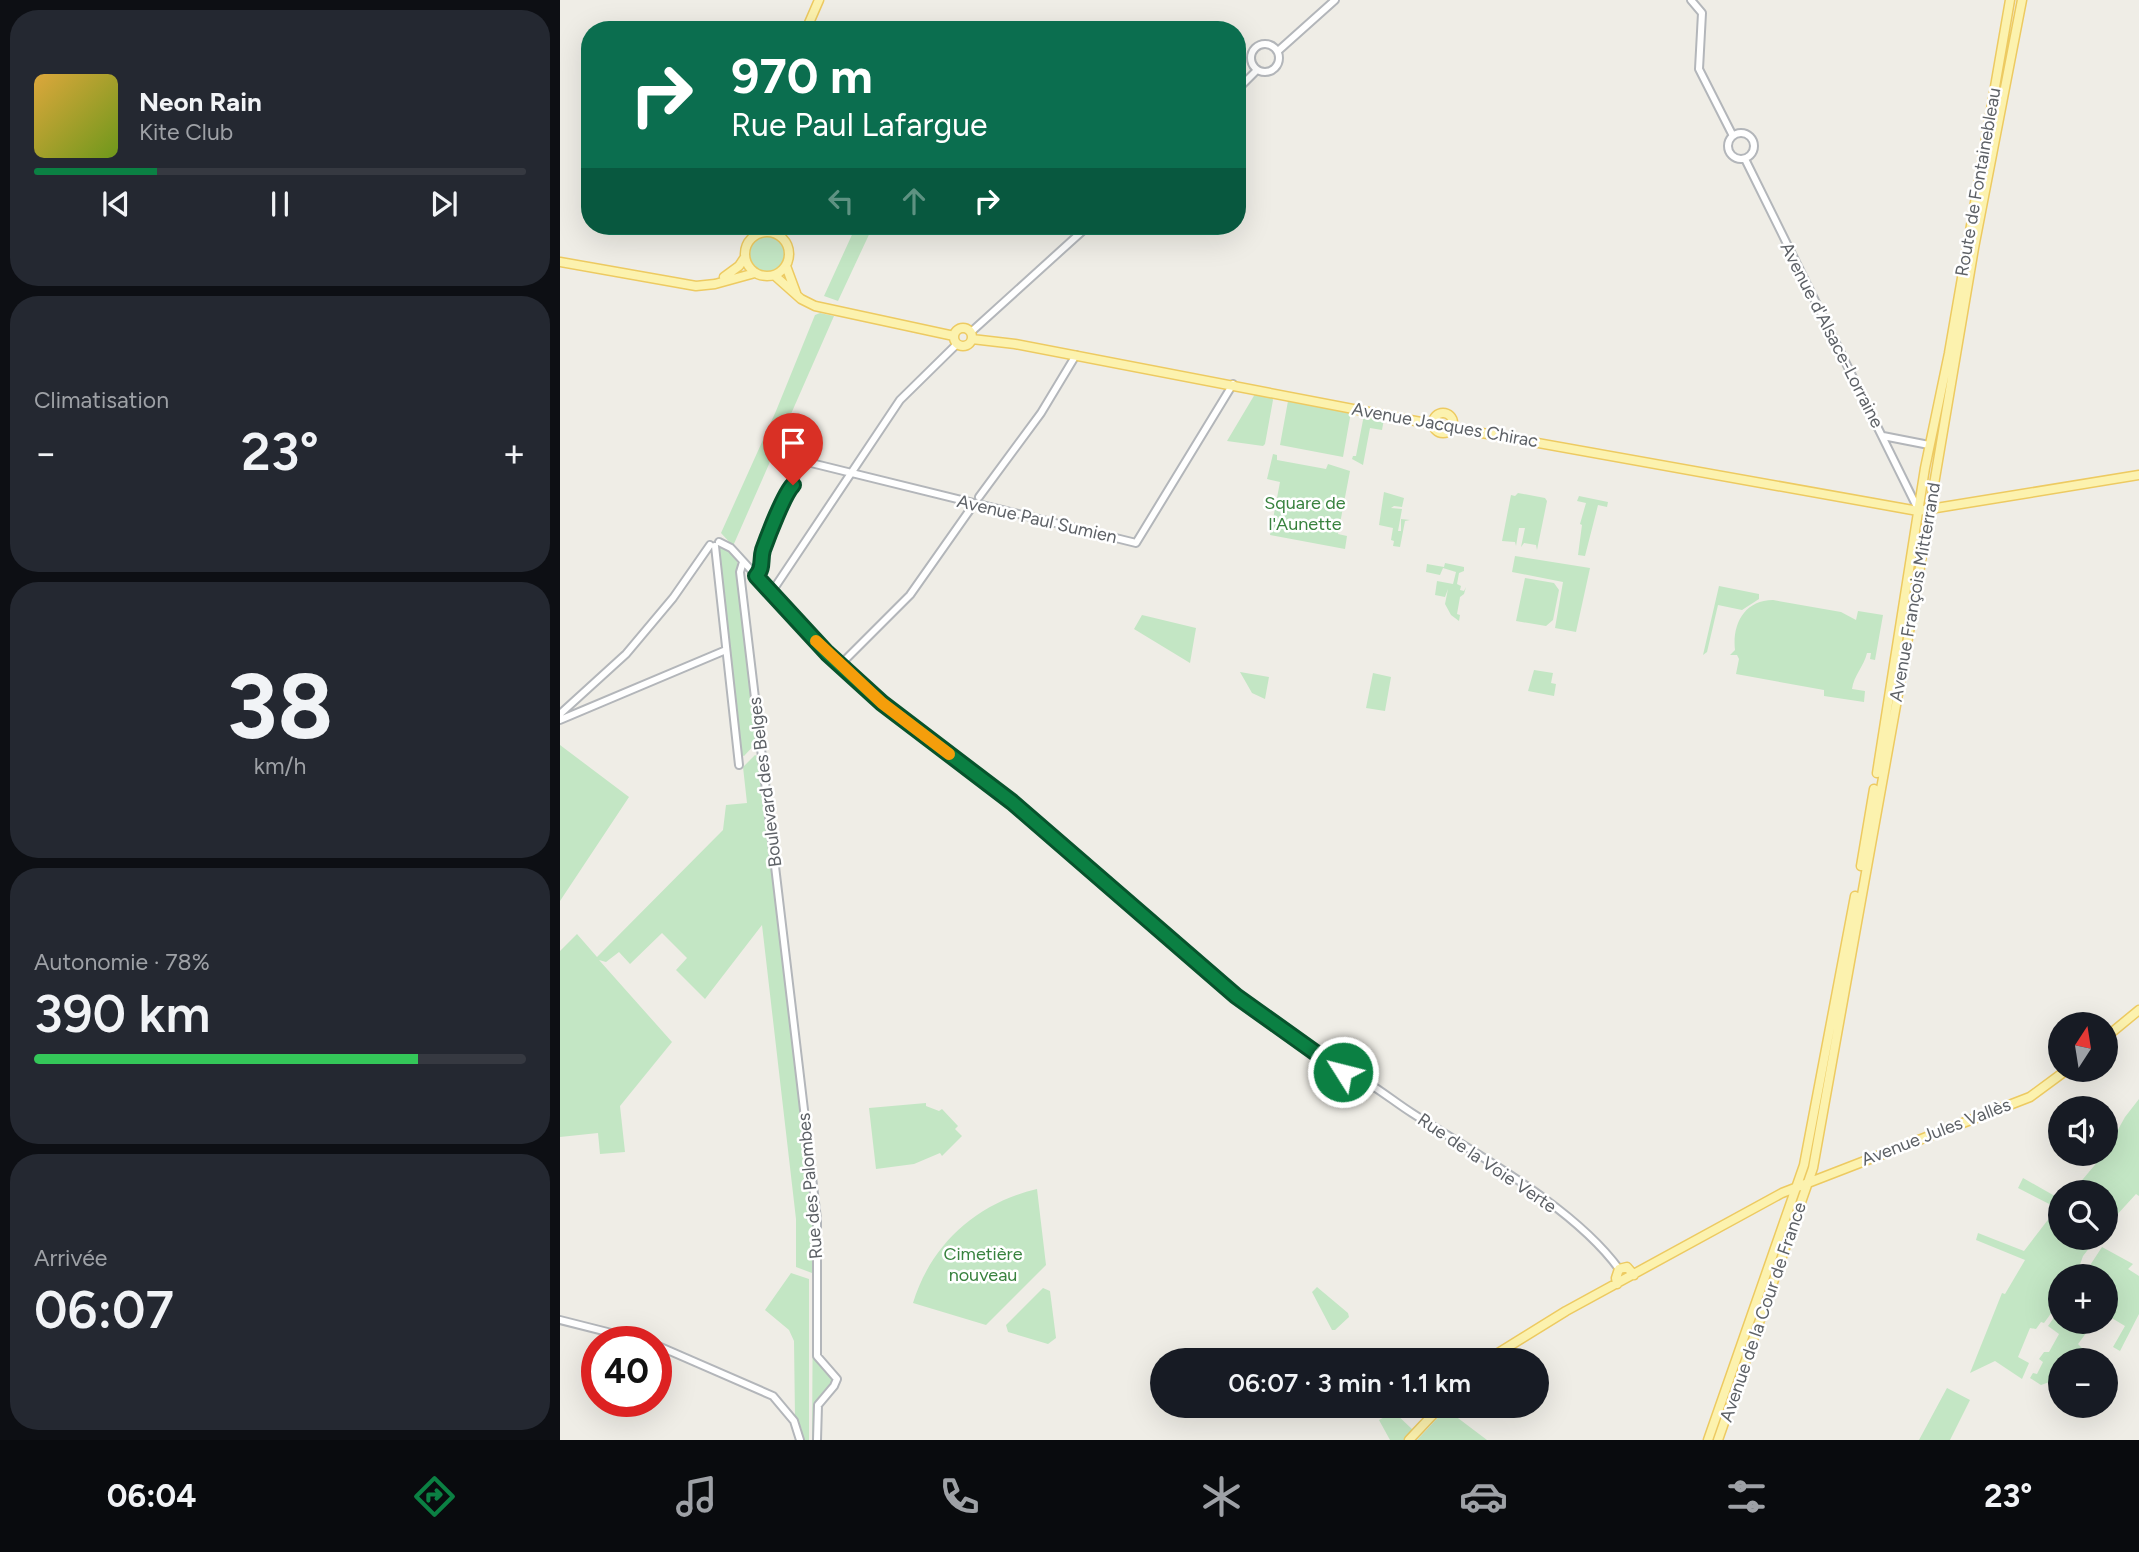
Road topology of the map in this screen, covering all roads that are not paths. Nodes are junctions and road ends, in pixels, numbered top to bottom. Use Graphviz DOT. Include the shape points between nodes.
graph roads {
  1 [pos="819,0"];
  2 [pos="1335,0"];
  3 [pos="1691,0"];
  4 [pos="2010,0"];
  5 [pos="2022,0"];
  6 [pos="810,21"];
  7 [pos="1278,51"];
  8 [pos="1257,70"];
  9 [pos="1246,81"];
  10 [pos="1733,136"];
  11 [pos="1745,159"];
  12 [pos="755,235"];
  13 [pos="780,235"];
  14 [pos="1078,235"];
  15 [pos="744,257"];
  16 [pos="561,260"];
  17 [pos="786,266"];
  18 [pos="755,273"];
  19 [pos="774,275"];
  20 [pos="798,297"];
  21 [pos="971,335"];
  22 [pos="956,337"];
  23 [pos="1076,355"];
  24 [pos="1945,364"];
  25 [pos="1233,384"];
  26 [pos="1434,422"];
  27 [pos="1451,425"];
  28 [pos="1883,436"];
  29 [pos="1930,445"];
  30 [pos="851,473"];
  31 [pos="2139,475"];
  32 [pos="976,501"];
  33 [pos="1930,509"];
  34 [pos="1918,511"];
  35 [pos="715,544"];
  36 [pos="743,562"];
  37 [pos="756,576"];
  38 [pos="771,593"];
  39 [pos="726,650"];
  40 [pos="839,665"];
  41 [pos="560,714"];
  42 [pos="560,720"];
  43 [pos="740,765"];
  44 [pos="792,1002"];
  45 [pos="2139,1010"];
  46 [pos="2118,1027"];
  47 [pos="2050,1082"];
  48 [pos="1804,1183"];
  49 [pos="1619,1269"];
  50 [pos="1625,1279"];
  51 [pos="560,1320"];
  52 [pos="584,1326"];
  53 [pos="1503,1348"];
  54 [pos="672,1352"];
  55 [pos="1430,1418"];
  56 [pos="800,1440"];
  57 [pos="817,1440"];
  58 [pos="1409,1440"];
  59 [pos="1708,1440"];
  60 [pos="1718,1440"];
  1 -- 6 [label="main road"];
  2 -- 7 [label="street"];
  3 -- 10 [label="street" via="1702,13 1699,69"];
  4 -- 24 [label="main road, Route de Fontainebleau"];
  5 -- 33 [label="main road, Avenue François Mitterrand"];
  7 -- 8 [label="street" via="1276,68"];
  7 -- 8 [label="street" via="1266,44 1256,47 1251,59"];
  8 -- 9 [label="street"];
  10 -- 11 [label="street" via="1729,150 1734,158"];
  10 -- 11 [label="street" via="1743,133 1754,140 1753,153"];
  11 -- 28 [label="street, Avenue d'Alsace-Lorraine"];
  12 -- 15 [label="main road" via="748,241"];
  13 -- 17 [label="main road" via="789,251"];
  14 -- 21 [label="street"];
  15 -- 16 [label="main road" via="728,275 698,282"];
  15 -- 18 [label="main road"];
  16 -- 18 [label="main road" via="696,286"];
  17 -- 19 [label="main road"];
  17 -- 20 [label="main road"];
  18 -- 19 [label="main road"];
  19 -- 20 [label="main road"];
  20 -- 22 [label="main road, Avenue Jacques Chirac" via="815,306"];
  21 -- 22 [label="main road, Avenue Jacques Chirac" via="964,328"];
  21 -- 22 [label="main road" via="966,345"];
  21 -- 23 [label="main road, Avenue Jacques Chirac"];
  22 -- 30 [label="street" via="900,400"];
  23 -- 25 [label="main road, Avenue Jacques Chirac"];
  23 -- 32 [label="street"];
  24 -- 29 [label="main road, Avenue François Mitterrand"];
  25 -- 26 [label="main road, Avenue Jacques Chirac"];
  25 -- 32 [label="street, Avenue Paul Sumien" via="1136,543"];
  26 -- 27 [label="main road" via="1436,432 1443,434"];
  26 -- 27 [label="main road" via="1439,413 1447,413"];
  27 -- 34 [label="main road, Avenue Jacques Chirac"];
  28 -- 29 [label="street"];
  28 -- 34 [label="street, Avenue d'Alsace-Lorraine"];
  29 -- 34 [label="main road, Avenue François Mitterrand"];
  30 -- 32 [label="street, Avenue Paul Sumien"];
  30 -- 37 [label="street, Avenue Paul Sumien" via="803,461 772,526"];
  30 -- 38 [label="street"];
  31 -- 33 [label="main road, Avenue Jacques Chirac"];
  32 -- 40 [label="street" via="909,595"];
  33 -- 34 [label="main road, Avenue Jacques Chirac"];
  33 -- 48 [label="main road, Avenue François Mitterrand"];
  34 -- 48 [label="main road, Avenue François Mitterrand" via="1892,689"];
  35 -- 36 [label="street, Rue de la Voie Verte" via="727,544"];
  35 -- 39 [label="street, Boulevard des Belges"];
  35 -- 41 [label="street" via="626,654"];
  36 -- 37 [label="street, Rue de la Voie Verte"];
  36 -- 44 [label="street, Boulevard des Belges" via="740,568"];
  37 -- 38 [label="street, Rue de la Voie Verte"];
  38 -- 40 [label="street, Rue de la Voie Verte"];
  39 -- 42 [label="street"];
  39 -- 43 [label="street, Boulevard des Belges"];
  40 -- 49 [label="street, Rue de la Voie Verte" via="1022,810 1236,996 1334,1066 1334,1075 1343,1072 1497,1167 1562,1213 1599,1244"];
  44 -- 57 [label="street, Rue des Palombes" via="817,1219 817,1356 836,1380 818,1405"];
  45 -- 46 [label="main road"];
  47 -- 48 [label="main road, Avenue Jules Vallès" via="2030,1097"];
  48 -- 50 [label="main road, Avenue Jules Vallès"];
  48 -- 59 [label="main road, Avenue de la Cour de France"];
  48 -- 60 [label="main road, Avenue de la Cour de France" via="1793,1227"];
  49 -- 50 [label="main road"];
  49 -- 50 [label="main road" via="1628,1268"];
  50 -- 53 [label="main road, Avenue Jules Vallès"];
  51 -- 52 [label="street"];
  54 -- 56 [label="street" via="773,1396 794,1421"];
  55 -- 58 [label="main road"];
}
